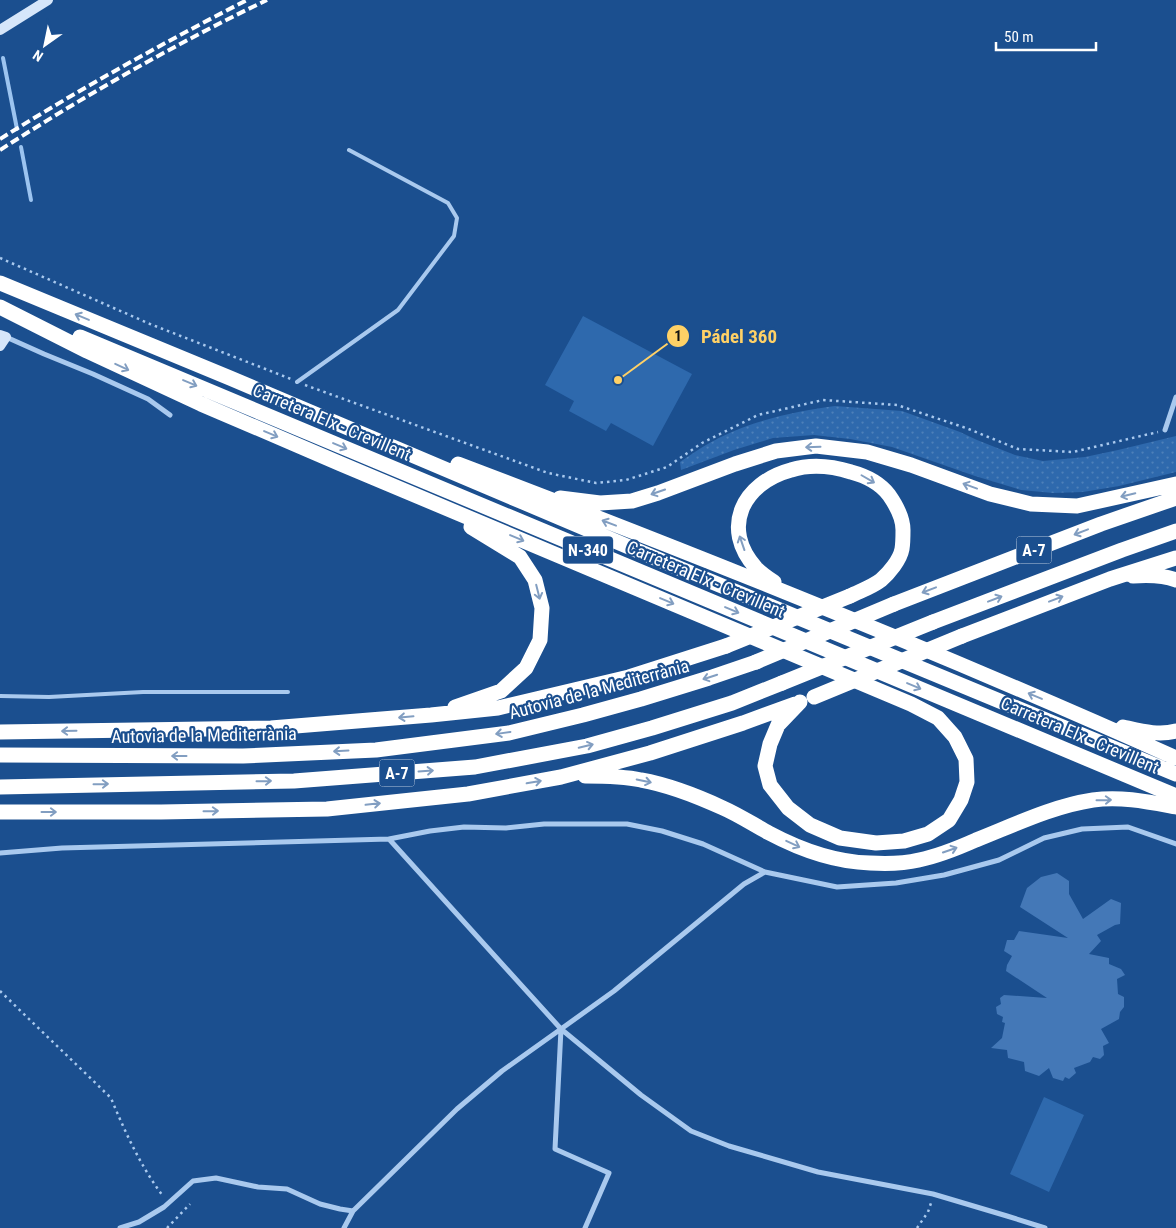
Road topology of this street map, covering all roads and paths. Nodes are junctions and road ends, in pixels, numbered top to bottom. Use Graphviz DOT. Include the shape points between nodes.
graph roads {
  1 [pos="36,0"];
  2 [pos="48,0"];
  3 [pos="0,24"];
  4 [pos="0,30"];
  5 [pos="350,150"];
  6 [pos="0,258"];
  7 [pos="0,283"];
  8 [pos="0,304"];
  9 [pos="0,307"];
  10 [pos="2,339"];
  11 [pos="230,378"];
  12 [pos="297,382"];
  13 [pos="1176,397"];
  14 [pos="170,415"];
  15 [pos="1165,430"];
  16 [pos="341,464"];
  17 [pos="496,478"];
  18 [pos="1176,484"];
  19 [pos="1176,498"];
  20 [pos="1176,531"];
  21 [pos="1176,558"];
  22 [pos="1110,579"];
  23 [pos="1176,580"];
  24 [pos="817,605"];
  25 [pos="288,692"];
  26 [pos="0,696"];
  27 [pos="807,700"];
  28 [pos="1068,710"];
  29 [pos="431,715"];
  30 [pos="1176,731"];
  31 [pos="0,732"];
  32 [pos="0,755"];
  33 [pos="1176,758"];
  34 [pos="1176,774"];
  35 [pos="561,777"];
  36 [pos="0,786"];
  37 [pos="1176,796"];
  38 [pos="1176,807"];
  39 [pos="0,812"];
  40 [pos="389,839"];
  41 [pos="1176,844"];
  42 [pos="0,853"];
  43 [pos="765,872"];
  44 [pos="0,991"];
  45 [pos="561,1029"];
  46 [pos="933,1194"];
  47 [pos="168,1204"];
  48 [pos="190,1204"];
  49 [pos="353,1211"];
  50 [pos="120,1228"];
  51 [pos="167,1228"];
  52 [pos="344,1228"];
  53 [pos="585,1228"];
  54 [pos="917,1228"];
  55 [pos="1045,1228"];
  1 -- 3 [label="street"];
  2 -- 4 [label="street"];
  5 -- 12 [label="lane" via="448,204 457,218 454,236 398,310"];
  6 -- 12 [label="path" via="150,324"];
  11 -- 7 [label="highway, Carretera Elx - Crevillent / N-340, one-way"];
  8 -- 37 [label="highway, Carretera Elx - Crevillent / N-340, one-way"];
  9 -- 16 [label="highway, one-way" via="201,404"];
  10 -- 14 [label="street" via="93,374 148,400"];
  11 -- 17 [label="highway"];
  11 -- 34 [label="highway, Carretera Elx - Crevillent / N-340" via="681,570"];
  12 -- 15 [label="path" via="548,473 596,483 626,480 667,467 702,443 758,415 823,400 897,406 1018,449 1073,452"];
  13 -- 15 [label="street"];
  16 -- 27 [label="highway, one-way" via="938,718 955,737 966,759 967,782 949,820 928,834 904,841 876,843 840,838 810,825 788,808 770,785 765,766 778,725"];
  16 -- 29 [label="highway, one-way" via="476,530 520,557 535,580 542,608 540,640 526,668 501,691"];
  18 -- 17 [label="highway, one-way" via="1077,506 1031,504 990,494 866,452 816,446 776,451 632,501 600,503 557,497"];
  24 -- 17 [label="highway, one-way"];
  19 -- 32 [label="highway, Autovia de la Mediterrània / A-7, one-way, bridge" via="894,604 756,662 641,699 509,733 386,749 244,756"];
  36 -- 20 [label="highway, A-7, one-way, bridge" via="294,780 475,767 587,746 732,703 933,622"];
  21 -- 22 [label="highway"];
  22 -- 23 [label="highway" via="1144,575"];
  27 -- 22 [label="highway, one-way, bridge"];
  28 -- 24 [label="highway, one-way"];
  24 -- 29 [label="highway, one-way, bridge" via="757,569 740,538 738,520 743,504 754,490 771,478 813,466 863,475 883,488 897,506 903,527 902,550 880,580 850,596 726,646 629,677 498,708"];
  25 -- 26 [label="lane"];
  27 -- 35 [label="highway" via="650,753"];
  28 -- 30 [label="highway" via="1146,732"];
  28 -- 33 [label="highway"];
  29 -- 31 [label="highway, one-way" via="271,728"];
  35 -- 38 [label="highway, one-way" via="606,776 641,780 684,791 806,850 834,859 867,863 896,864 920,860 1062,807 1094,800 1121,799"];
  39 -- 35 [label="highway, one-way" via="327,809 468,794"];
  40 -- 42 [label="street" via="62,848"];
  40 -- 43 [label="street" via="464,827 627,824 703,844"];
  40 -- 45 [label="street"];
  41 -- 43 [label="street" via="1128,827 1082,829 1044,838 999,860 944,875 896,883 837,887"];
  43 -- 45 [label="street" via="744,884 614,991"];
  44 -- 47 [label="path" via="111,1098 151,1180"];
  45 -- 46 [label="street" via="641,1096 690,1131 818,1172"];
  45 -- 49 [label="street" via="502,1071 457,1109"];
  45 -- 53 [label="street" via="555,1148 609,1173"];
  46 -- 54 [label="path" via="928,1212"];
  46 -- 55 [label="street"];
  47 -- 49 [label="street" via="193,1181 216,1178 287,1189 320,1204"];
  47 -- 50 [label="street" via="139,1222"];
  48 -- 51 [label="path"];
  49 -- 52 [label="street"];
}
